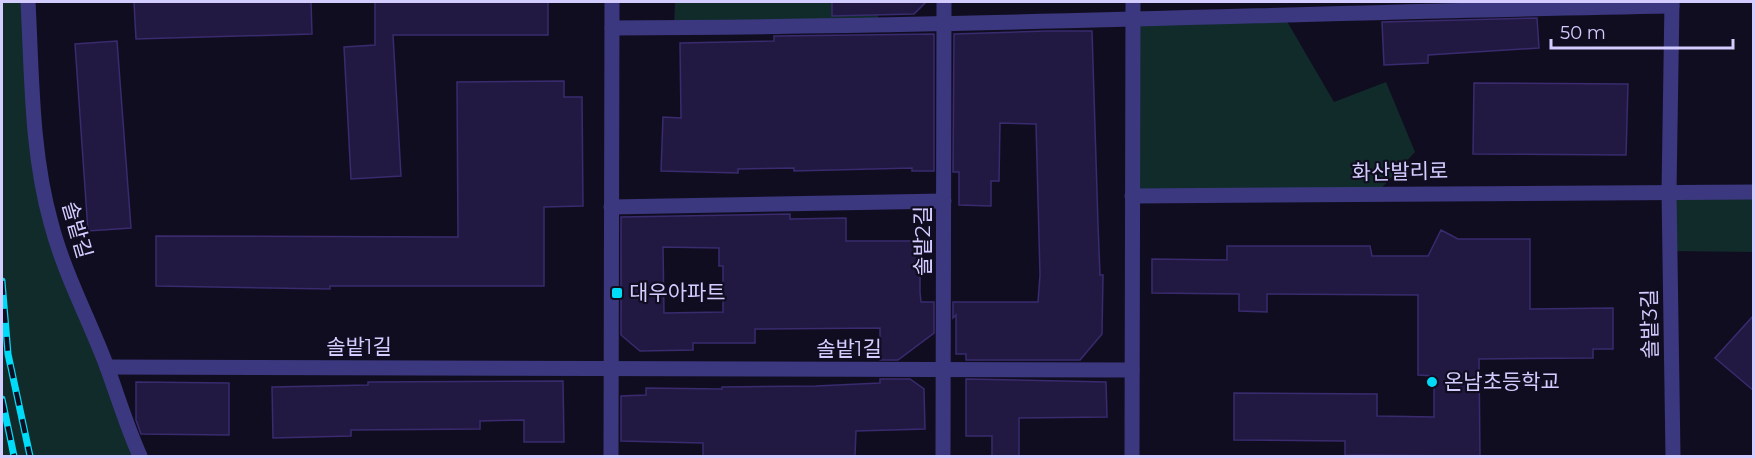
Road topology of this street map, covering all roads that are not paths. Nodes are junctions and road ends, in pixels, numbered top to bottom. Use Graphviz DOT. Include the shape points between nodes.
graph roads {
  1 [pos="28,2"];
  2 [pos="612,2"];
  3 [pos="944,2"];
  4 [pos="1133,2"];
  5 [pos="1672,4"];
  6 [pos="1133,20"];
  7 [pos="944,25"];
  8 [pos="612,28"];
  9 [pos="1669,191"];
  10 [pos="1754,192"];
  11 [pos="1132,196"];
  12 [pos="944,201"];
  13 [pos="611,207"];
  14 [pos="107,368"];
  15 [pos="611,369"];
  16 [pos="944,370"];
  17 [pos="1132,370"];
  18 [pos="140,456"];
  19 [pos="610,456"];
  20 [pos="943,456"];
  21 [pos="1132,456"];
  22 [pos="1673,456"];
  1 -- 14 [label="street, 솔밭길" via="36,138 50,222"];
  2 -- 8 [label="street"];
  3 -- 7 [label="street, 솔밭2길"];
  4 -- 6 [label="street"];
  5 -- 6 [label="street"];
  5 -- 9 [label="street, 솔밭3길"];
  6 -- 7 [label="street"];
  6 -- 11 [label="street"];
  7 -- 8 [label="street"];
  7 -- 12 [label="street, 솔밭2길"];
  8 -- 13 [label="street"];
  9 -- 10 [label="street"];
  9 -- 11 [label="street, 화산발리로"];
  9 -- 22 [label="street, 솔밭3길"];
  11 -- 17 [label="street"];
  12 -- 13 [label="street"];
  12 -- 16 [label="street, 솔밭2길"];
  13 -- 15 [label="street"];
  14 -- 15 [label="street, 솔밭1길"];
  14 -- 18 [label="street, 솔밭길"];
  15 -- 16 [label="street, 솔밭1길"];
  15 -- 19 [label="street"];
  16 -- 17 [label="street, 솔밭1길"];
  16 -- 20 [label="street, 솔밭2길"];
  17 -- 21 [label="street"];
}
